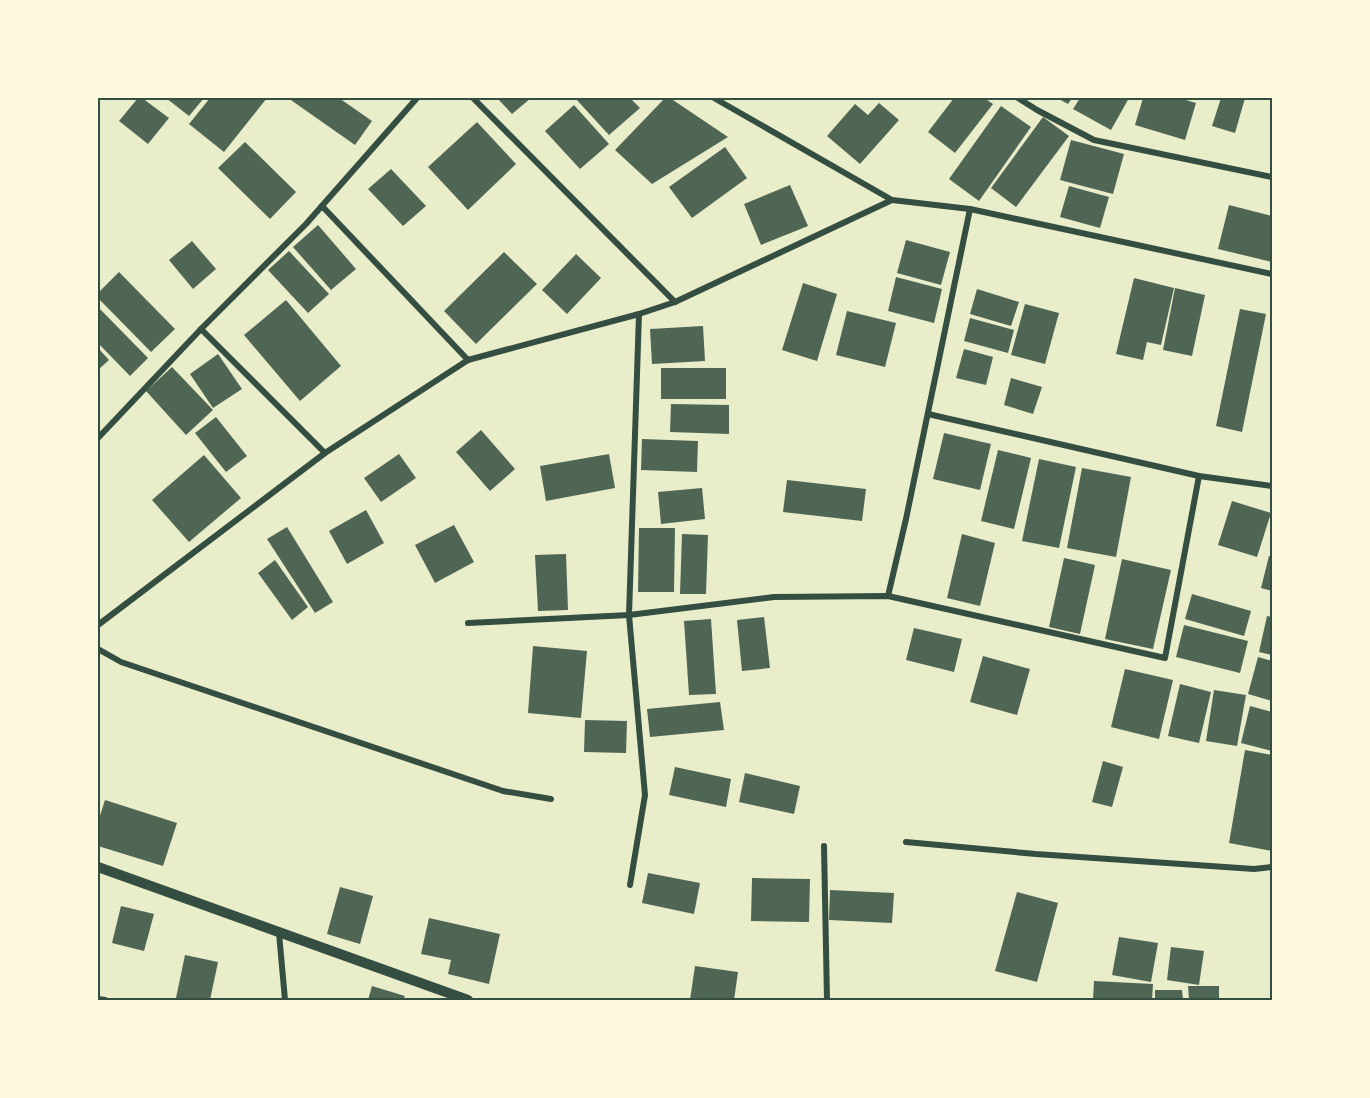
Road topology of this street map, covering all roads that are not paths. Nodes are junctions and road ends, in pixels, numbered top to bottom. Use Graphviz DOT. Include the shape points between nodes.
graph roads {
  1 [pos="417,98"];
  2 [pos="473,98"];
  3 [pos="714,98"];
  4 [pos="1018,98"];
  5 [pos="1272,177"];
  6 [pos="892,200"];
  7 [pos="322,207"];
  8 [pos="970,208"];
  9 [pos="1272,274"];
  10 [pos="675,302"];
  11 [pos="639,314"];
  12 [pos="201,329"];
  13 [pos="468,360"];
  14 [pos="927,414"];
  15 [pos="98,438"];
  16 [pos="325,453"];
  17 [pos="1199,476"];
  18 [pos="1272,486"];
  19 [pos="888,596"];
  20 [pos="629,615"];
  21 [pos="468,623"];
  22 [pos="98,625"];
  23 [pos="98,649"];
  24 [pos="551,799"];
  25 [pos="906,842"];
  26 [pos="824,846"];
  27 [pos="98,867"];
  28 [pos="1272,867"];
  29 [pos="630,885"];
  30 [pos="279,933"];
  31 [pos="98,999"];
  32 [pos="105,1000"];
  33 [pos="285,1000"];
  34 [pos="468,1000"];
  35 [pos="827,1000"];
  1 -- 7 [label="street"];
  2 -- 10 [label="street"];
  3 -- 6 [label="street"];
  4 -- 5 [label="street" via="1094,140"];
  6 -- 8 [label="street"];
  6 -- 10 [label="street"];
  7 -- 12 [label="street"];
  7 -- 13 [label="street"];
  8 -- 9 [label="street"];
  8 -- 14 [label="street"];
  10 -- 11 [label="street"];
  11 -- 13 [label="street"];
  11 -- 20 [label="street"];
  12 -- 15 [label="street"];
  12 -- 16 [label="street"];
  13 -- 16 [label="street"];
  14 -- 17 [label="street"];
  14 -- 19 [label="street"];
  16 -- 22 [label="street"];
  17 -- 18 [label="street"];
  17 -- 19 [label="street" via="1165,658"];
  19 -- 20 [label="street" via="774,597"];
  20 -- 21 [label="street"];
  20 -- 29 [label="street" via="645,795"];
  23 -- 24 [label="street" via="121,662 503,791"];
  25 -- 28 [label="street" via="1242,868"];
  26 -- 35 [label="street"];
  27 -- 30 [label="street"];
  30 -- 33 [label="street"];
  30 -- 34 [label="street"];
  31 -- 32 [label="street"];
}
